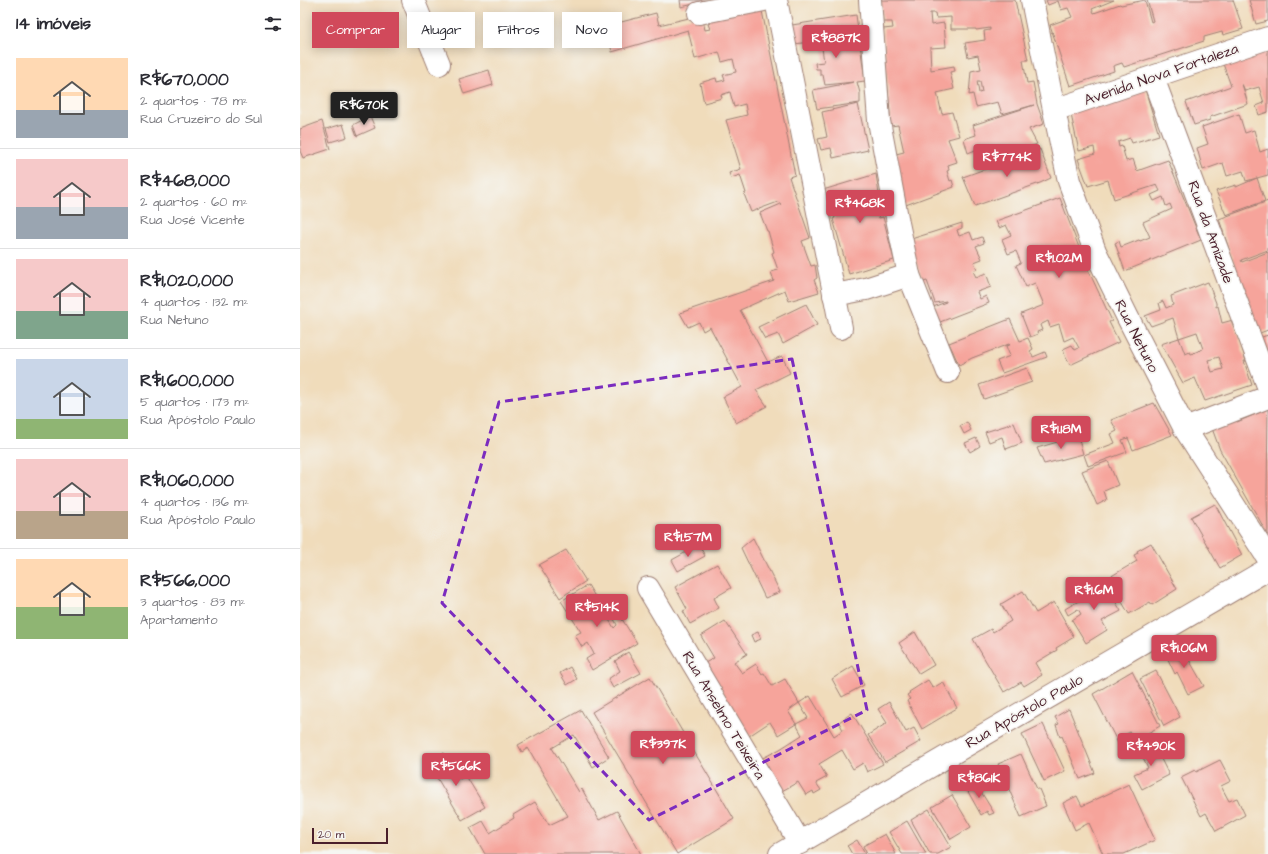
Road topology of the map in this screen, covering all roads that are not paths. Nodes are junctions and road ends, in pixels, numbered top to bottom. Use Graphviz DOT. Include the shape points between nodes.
graph roads {
  1 [pos="413,0"];
  2 [pos="764,0"];
  3 [pos="776,0"];
  4 [pos="870,0"];
  5 [pos="1032,0"];
  6 [pos="699,13"];
  7 [pos="1268,38"];
  8 [pos="439,64"];
  9 [pos="1153,78"];
  10 [pos="1054,110"];
  11 [pos="909,275"];
  12 [pos="834,295"];
  13 [pos="841,328"];
  14 [pos="948,372"];
  15 [pos="1268,386"];
  16 [pos="1268,397"];
  17 [pos="1185,429"];
  18 [pos="1268,558"];
  19 [pos="1268,569"];
  20 [pos="648,588"];
  21 [pos="800,843"];
  22 [pos="780,854"];
  1 -- 8 [label="street"];
  2 -- 6 [label="street"];
  3 -- 12 [label="street"];
  4 -- 11 [label="street" via="879,121"];
  5 -- 10 [label="street, Rua Netuno"];
  7 -- 9 [label="street, Avenida Nova Fortaleza"];
  9 -- 10 [label="street, Avenida Nova Fortaleza"];
  9 -- 15 [label="street, Rua da Amizade"];
  10 -- 17 [label="street, Rua Netuno" via="1069,182 1095,251"];
  11 -- 12 [label="street" via="866,289"];
  11 -- 14 [label="street"];
  12 -- 13 [label="street"];
  16 -- 17 [label="street"];
  17 -- 18 [label="street, Rua Netuno"];
  19 -- 21 [label="street, Rua Apóstolo Paulo"];
  20 -- 21 [label="street, Rua Anselmo Teixeira"];
  21 -- 22 [label="street, Rua Apóstolo Paulo"];
}
